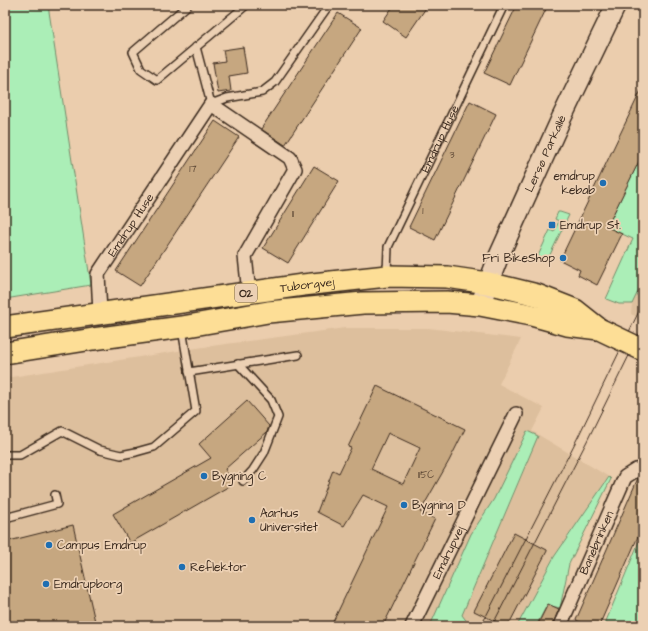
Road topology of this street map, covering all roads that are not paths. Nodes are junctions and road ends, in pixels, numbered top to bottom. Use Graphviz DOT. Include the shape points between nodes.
graph roads {
  1 [pos="188,5"];
  2 [pos="243,5"];
  3 [pos="329,5"];
  4 [pos="504,5"];
  5 [pos="616,5"];
  6 [pos="196,47"];
  7 [pos="211,104"];
  8 [pos="387,276"];
  9 [pos="488,283"];
  10 [pos="249,293"];
  11 [pos="480,305"];
  12 [pos="100,313"];
  13 [pos="5,327"];
  14 [pos="182,327"];
  15 [pos="599,329"];
  16 [pos="643,350"];
  17 [pos="5,353"];
  18 [pos="298,354"];
  19 [pos="238,364"];
  20 [pos="189,372"];
  21 [pos="516,414"];
  22 [pos="5,455"];
  23 [pos="643,469"];
  24 [pos="243,481"];
  25 [pos="55,495"];
  26 [pos="5,518"];
  27 [pos="412,626"];
  28 [pos="560,626"];
  1 -- 6 [label="lane" via="133,52 141,69 157,80"];
  2 -- 6 [label="lane"];
  3 -- 7 [label="lane" via="275,82 262,92 227,98"];
  4 -- 8 [label="lane, Emdrup Huse" via="388,246"];
  5 -- 9 [label="street, Lersø Parkallé" via="561,119"];
  6 -- 7 [label="lane"];
  7 -- 10 [label="street" via="290,158 295,169 245,256"];
  7 -- 12 [label="street, Emdrup Huse" via="98,274"];
  8 -- 9 [label="main road, Tuborgvej / O2" via="447,277"];
  8 -- 10 [label="main road, Tuborgvej / O2"];
  9 -- 11 [label="street, Lersø Parkallé"];
  9 -- 15 [label="main road, Tuborgvej / O2" via="537,295 575,310"];
  10 -- 12 [label="main road, Tuborgvej / O2"];
  11 -- 14 [label="main road, Tuborgvej / O2" via="447,302 363,303 268,312"];
  11 -- 15 [label="main road, Tuborgvej / O2" via="531,314 567,325"];
  12 -- 13 [label="main road, Tuborgvej / O2"];
  14 -- 17 [label="main road, Tuborgvej / O2"];
  14 -- 20 [label="lane"];
  15 -- 16 [label="main road, Tuborgvej / O2, bridge"];
  18 -- 19 [label="lane"];
  19 -- 20 [label="lane"];
  19 -- 24 [label="lane" via="271,400 278,417 264,453"];
  20 -- 22 [label="lane" via="196,411 154,446 121,455 100,450 62,431 20,455"];
  21 -- 27 [label="street, Emdrupvej"];
  23 -- 28 [label="street, Banebrinken" via="625,477"];
  25 -- 26 [label="lane" via="57,504"];
}
